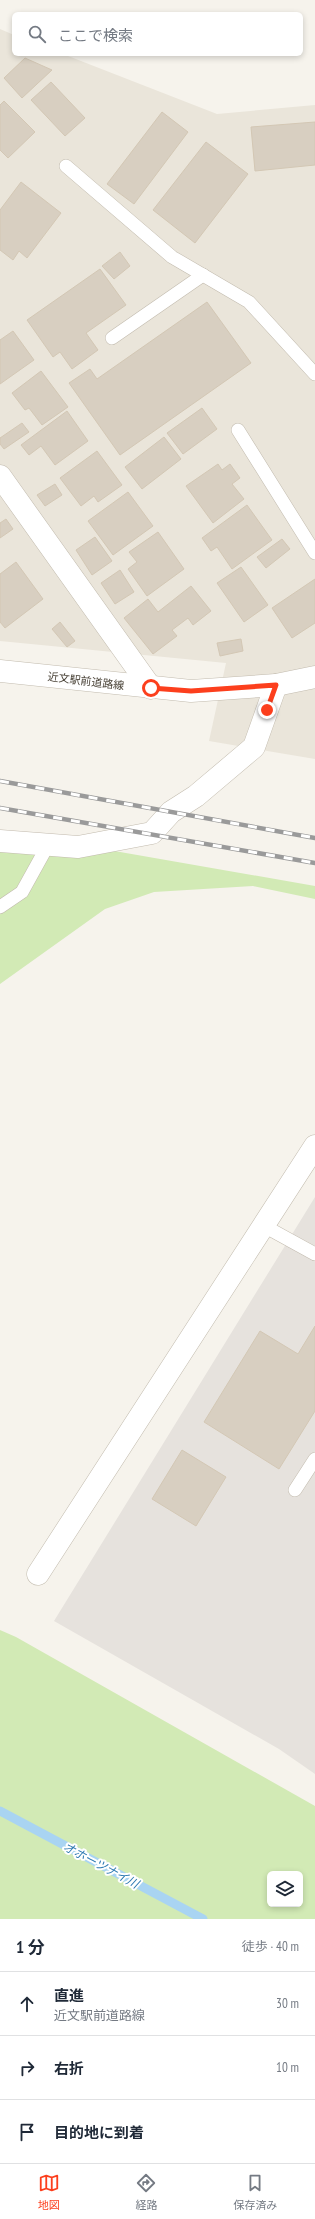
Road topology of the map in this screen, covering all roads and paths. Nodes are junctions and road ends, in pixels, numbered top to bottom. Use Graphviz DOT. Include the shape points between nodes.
graph roads {
  1 [pos="66,166"];
  2 [pos="203,275"];
  3 [pos="112,338"];
  4 [pos="315,374"];
  5 [pos="238,430"];
  6 [pos="0,476"];
  7 [pos="315,553"];
  8 [pos="0,671"];
  9 [pos="315,677"];
  10 [pos="276,685"];
  11 [pos="151,688"];
  12 [pos="0,841"];
  13 [pos="48,845"];
  14 [pos="0,907"];
  15 [pos="315,1146"];
  16 [pos="264,1226"];
  17 [pos="315,1254"];
  18 [pos="315,1459"];
  19 [pos="296,1490"];
  20 [pos="38,1574"];
  1 -- 2 [label="lane" via="172,257"];
  2 -- 3 [label="lane"];
  2 -- 4 [label="lane" via="249,302"];
  5 -- 7 [label="lane"];
  6 -- 11 [label="street"];
  8 -- 11 [label="street, 近文駅前道路線"];
  9 -- 10 [label="street, 近文駅前道路線"];
  10 -- 11 [label="street, 近文駅前道路線" via="191,691"];
  10 -- 13 [label="street" via="254,746 196,796 171,812 152,833 78,847"];
  12 -- 13 [label="street"];
  13 -- 14 [label="lane" via="22,892"];
  15 -- 16 [label="street"];
  16 -- 17 [label="lane"];
  16 -- 20 [label="street"];
  18 -- 19 [label="lane"];
}
